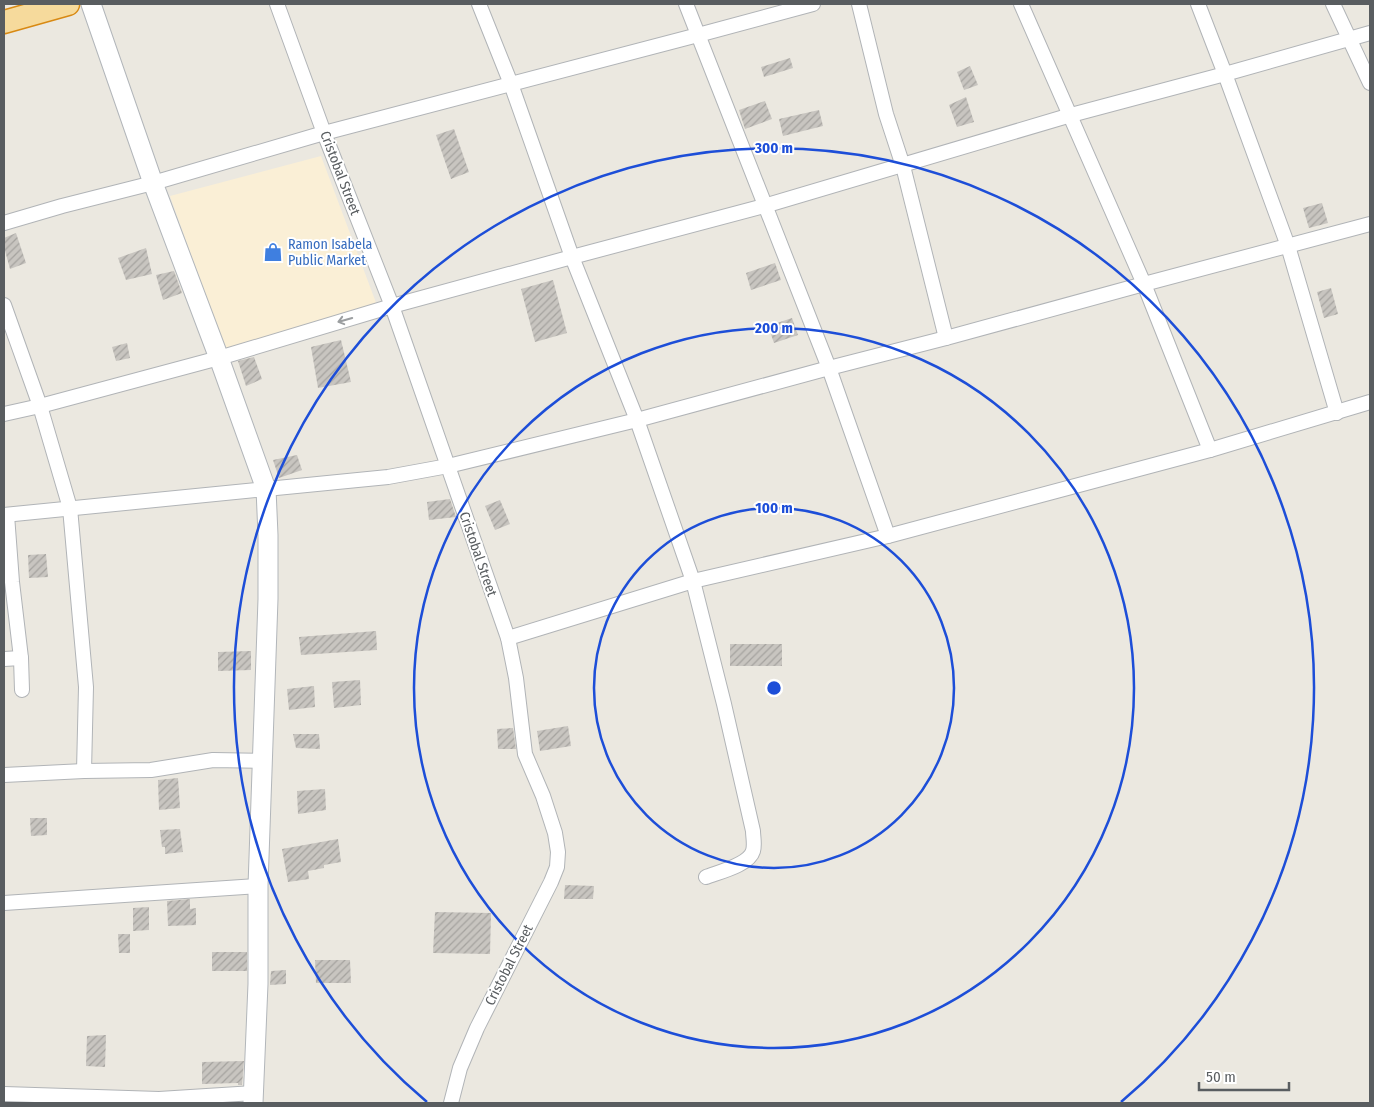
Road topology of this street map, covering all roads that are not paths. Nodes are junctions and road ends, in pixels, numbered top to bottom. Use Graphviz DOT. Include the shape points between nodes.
graph roads {
  1 [pos="68,4"];
  2 [pos="91,4"];
  3 [pos="277,4"];
  4 [pos="479,4"];
  5 [pos="686,4"];
  6 [pos="813,4"];
  7 [pos="860,4"];
  8 [pos="1021,4"];
  9 [pos="1198,4"];
  10 [pos="1333,4"];
  11 [pos="4,22"];
  12 [pos="1370,33"];
  13 [pos="698,35"];
  14 [pos="1350,40"];
  15 [pos="1225,74"];
  16 [pos="1370,83"];
  17 [pos="511,84"];
  18 [pos="1070,115"];
  19 [pos="324,133"];
  20 [pos="903,166"];
  21 [pos="153,183"];
  22 [pos="764,206"];
  23 [pos="4,223"];
  24 [pos="1370,224"];
  25 [pos="1288,246"];
  26 [pos="572,257"];
  27 [pos="1144,284"];
  28 [pos="4,305"];
  29 [pos="392,306"];
  30 [pos="946,338"];
  31 [pos="219,358"];
  32 [pos="829,368"];
  33 [pos="1370,402"];
  34 [pos="40,406"];
  35 [pos="1337,413"];
  36 [pos="4,414"];
  37 [pos="636,420"];
  38 [pos="1210,450"];
  39 [pos="448,466"];
  40 [pos="266,489"];
  41 [pos="70,508"];
  42 [pos="5,515"];
  43 [pos="888,536"];
  44 [pos="692,581"];
  45 [pos="508,638"];
  46 [pos="21,658"];
  47 [pos="4,660"];
  48 [pos="22,690"];
  49 [pos="262,761"];
  50 [pos="84,771"];
  51 [pos="4,775"];
  52 [pos="706,877"];
  53 [pos="258,886"];
  54 [pos="4,903"];
  55 [pos="4,1094"];
  56 [pos="253,1098"];
  57 [pos="451,1103"];
  1 -- 11 [label="highway"];
  2 -- 21 [label="main road"];
  3 -- 19 [label="street, Cristobal Street"];
  4 -- 17 [label="street"];
  5 -- 13 [label="street"];
  6 -- 13 [label="street"];
  7 -- 20 [label="street" via="886,114"];
  8 -- 18 [label="street"];
  9 -- 15 [label="street"];
  10 -- 14 [label="street"];
  12 -- 14 [label="street"];
  13 -- 17 [label="street"];
  13 -- 22 [label="street"];
  14 -- 15 [label="street"];
  14 -- 16 [label="street"];
  15 -- 18 [label="street"];
  15 -- 25 [label="street"];
  17 -- 19 [label="street"];
  17 -- 26 [label="street"];
  18 -- 20 [label="street"];
  18 -- 27 [label="street"];
  19 -- 21 [label="street"];
  19 -- 29 [label="street, Cristobal Street"];
  20 -- 22 [label="street"];
  20 -- 30 [label="street"];
  21 -- 23 [label="street"];
  21 -- 31 [label="main road"];
  22 -- 26 [label="street"];
  22 -- 32 [label="street"];
  24 -- 25 [label="street"];
  25 -- 27 [label="street"];
  25 -- 35 [label="street"];
  26 -- 29 [label="street"];
  26 -- 37 [label="street"];
  27 -- 30 [label="street"];
  27 -- 38 [label="street"];
  28 -- 34 [label="street"];
  29 -- 31 [label="street, one-way"];
  29 -- 39 [label="street, Cristobal Street"];
  30 -- 32 [label="street"];
  31 -- 34 [label="street"];
  31 -- 40 [label="main road"];
  32 -- 37 [label="street"];
  32 -- 43 [label="street"];
  33 -- 35 [label="street"];
  34 -- 36 [label="street"];
  34 -- 41 [label="street"];
  35 -- 38 [label="street"];
  37 -- 39 [label="street"];
  37 -- 44 [label="street"];
  38 -- 43 [label="street"];
  39 -- 40 [label="street" via="388,477"];
  39 -- 45 [label="street, Cristobal Street"];
  40 -- 41 [label="street"];
  40 -- 49 [label="main road" via="268,599"];
  41 -- 42 [label="street"];
  41 -- 50 [label="street" via="86,687"];
  42 -- 46 [label="street"];
  43 -- 44 [label="street"];
  44 -- 45 [label="street"];
  44 -- 52 [label="street" via="724,704 754,846 747,860"];
  45 -- 57 [label="street, Cristobal Street" via="525,754 555,833 557,867 476,1028 460,1068"];
  46 -- 47 [label="street"];
  46 -- 48 [label="street"];
  49 -- 50 [label="street" via="213,760 150,770"];
  49 -- 53 [label="main road"];
  50 -- 51 [label="street"];
  53 -- 54 [label="street"];
  53 -- 56 [label="main road"];
  55 -- 56 [label="street" via="158,1099"];
}
